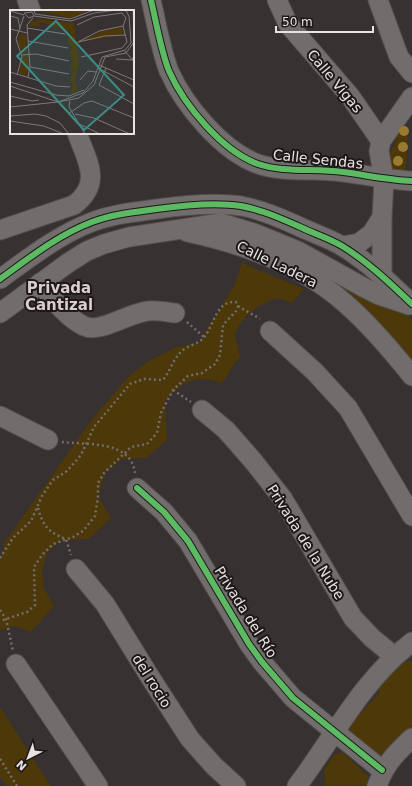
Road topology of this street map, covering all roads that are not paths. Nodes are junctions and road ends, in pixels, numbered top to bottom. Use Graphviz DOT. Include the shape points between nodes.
graph roads {
  1 [pos="27,0"];
  2 [pos="151,0"];
  3 [pos="277,0"];
  4 [pos="378,0"];
  5 [pos="31,10"];
  6 [pos="412,72"];
  7 [pos="412,97"];
  8 [pos="77,134"];
  9 [pos="381,141"];
  10 [pos="384,179"];
  11 [pos="412,181"];
  12 [pos="382,217"];
  13 [pos="0,230"];
  14 [pos="178,230"];
  15 [pos="342,246"];
  16 [pos="1,275"];
  17 [pos="382,276"];
  18 [pos="40,284"];
  19 [pos="412,305"];
  20 [pos="6,308"];
  21 [pos="176,313"];
  22 [pos="270,331"];
  23 [pos="412,376"];
  24 [pos="202,410"];
  25 [pos="0,416"];
  26 [pos="48,440"];
  27 [pos="137,488"];
  28 [pos="412,516"];
  29 [pos="76,569"];
  30 [pos="412,642"];
  31 [pos="394,656"];
  32 [pos="16,664"];
  33 [pos="334,731"];
  34 [pos="412,738"];
  35 [pos="380,778"];
  36 [pos="98,786"];
  37 [pos="236,786"];
  38 [pos="297,786"];
  1 -- 5 [label="street"];
  2 -- 10 [label="street, Calle Sendas" via="169,70 187,103 212,131 236,152 257,163 272,167 342,172"];
  3 -- 9 [label="street, Calle Vigas" via="288,24 350,96"];
  4 -- 6 [label="street" via="399,57"];
  7 -- 9 [label="street"];
  8 -- 13 [label="street" via="91,173 91,185 84,197 74,205"];
  9 -- 10 [label="street" via="379,150"];
  10 -- 11 [label="street, Calle Sendas"];
  10 -- 12 [label="street"];
  12 -- 15 [label="street" via="372,233 359,243"];
  12 -- 17 [label="street"];
  14 -- 18 [label="street, Calle Ladera" via="129,237 104,244 87,251"];
  14 -- 19 [label="street, Calle Ladera" via="216,223 232,225 298,251 379,295"];
  14 -- 23 [label="street, Calle Ladera" via="227,241 271,258 321,285 346,303 392,350"];
  15 -- 16 [label="street, Calle Ladera" via="261,210 200,204 123,214 93,222 67,234"];
  15 -- 17 [label="street, Calle Ladera"];
  16 -- 20 [label="street"];
  17 -- 19 [label="street, Calle Ladera"];
  18 -- 20 [label="street, Calle Ladera"];
  18 -- 21 [label="street" via="62,309 85,327 100,328 126,316 148,311"];
  22 -- 28 [label="street" via="315,372 348,408"];
  24 -- 31 [label="street, Privada de la Nube" via="226,430 283,499 353,618"];
  25 -- 26 [label="street"];
  27 -- 33 [label="street, Privada del Río" via="164,512 188,541 262,662 293,698"];
  29 -- 37 [label="street, del rocio" via="105,604 190,739"];
  30 -- 31 [label="street"];
  31 -- 33 [label="street" via="360,695"];
  32 -- 36 [label="street"];
  33 -- 35 [label="street, Privada del Río"];
  33 -- 38 [label="street"];
  34 -- 35 [label="street" via="393,756"];
}
